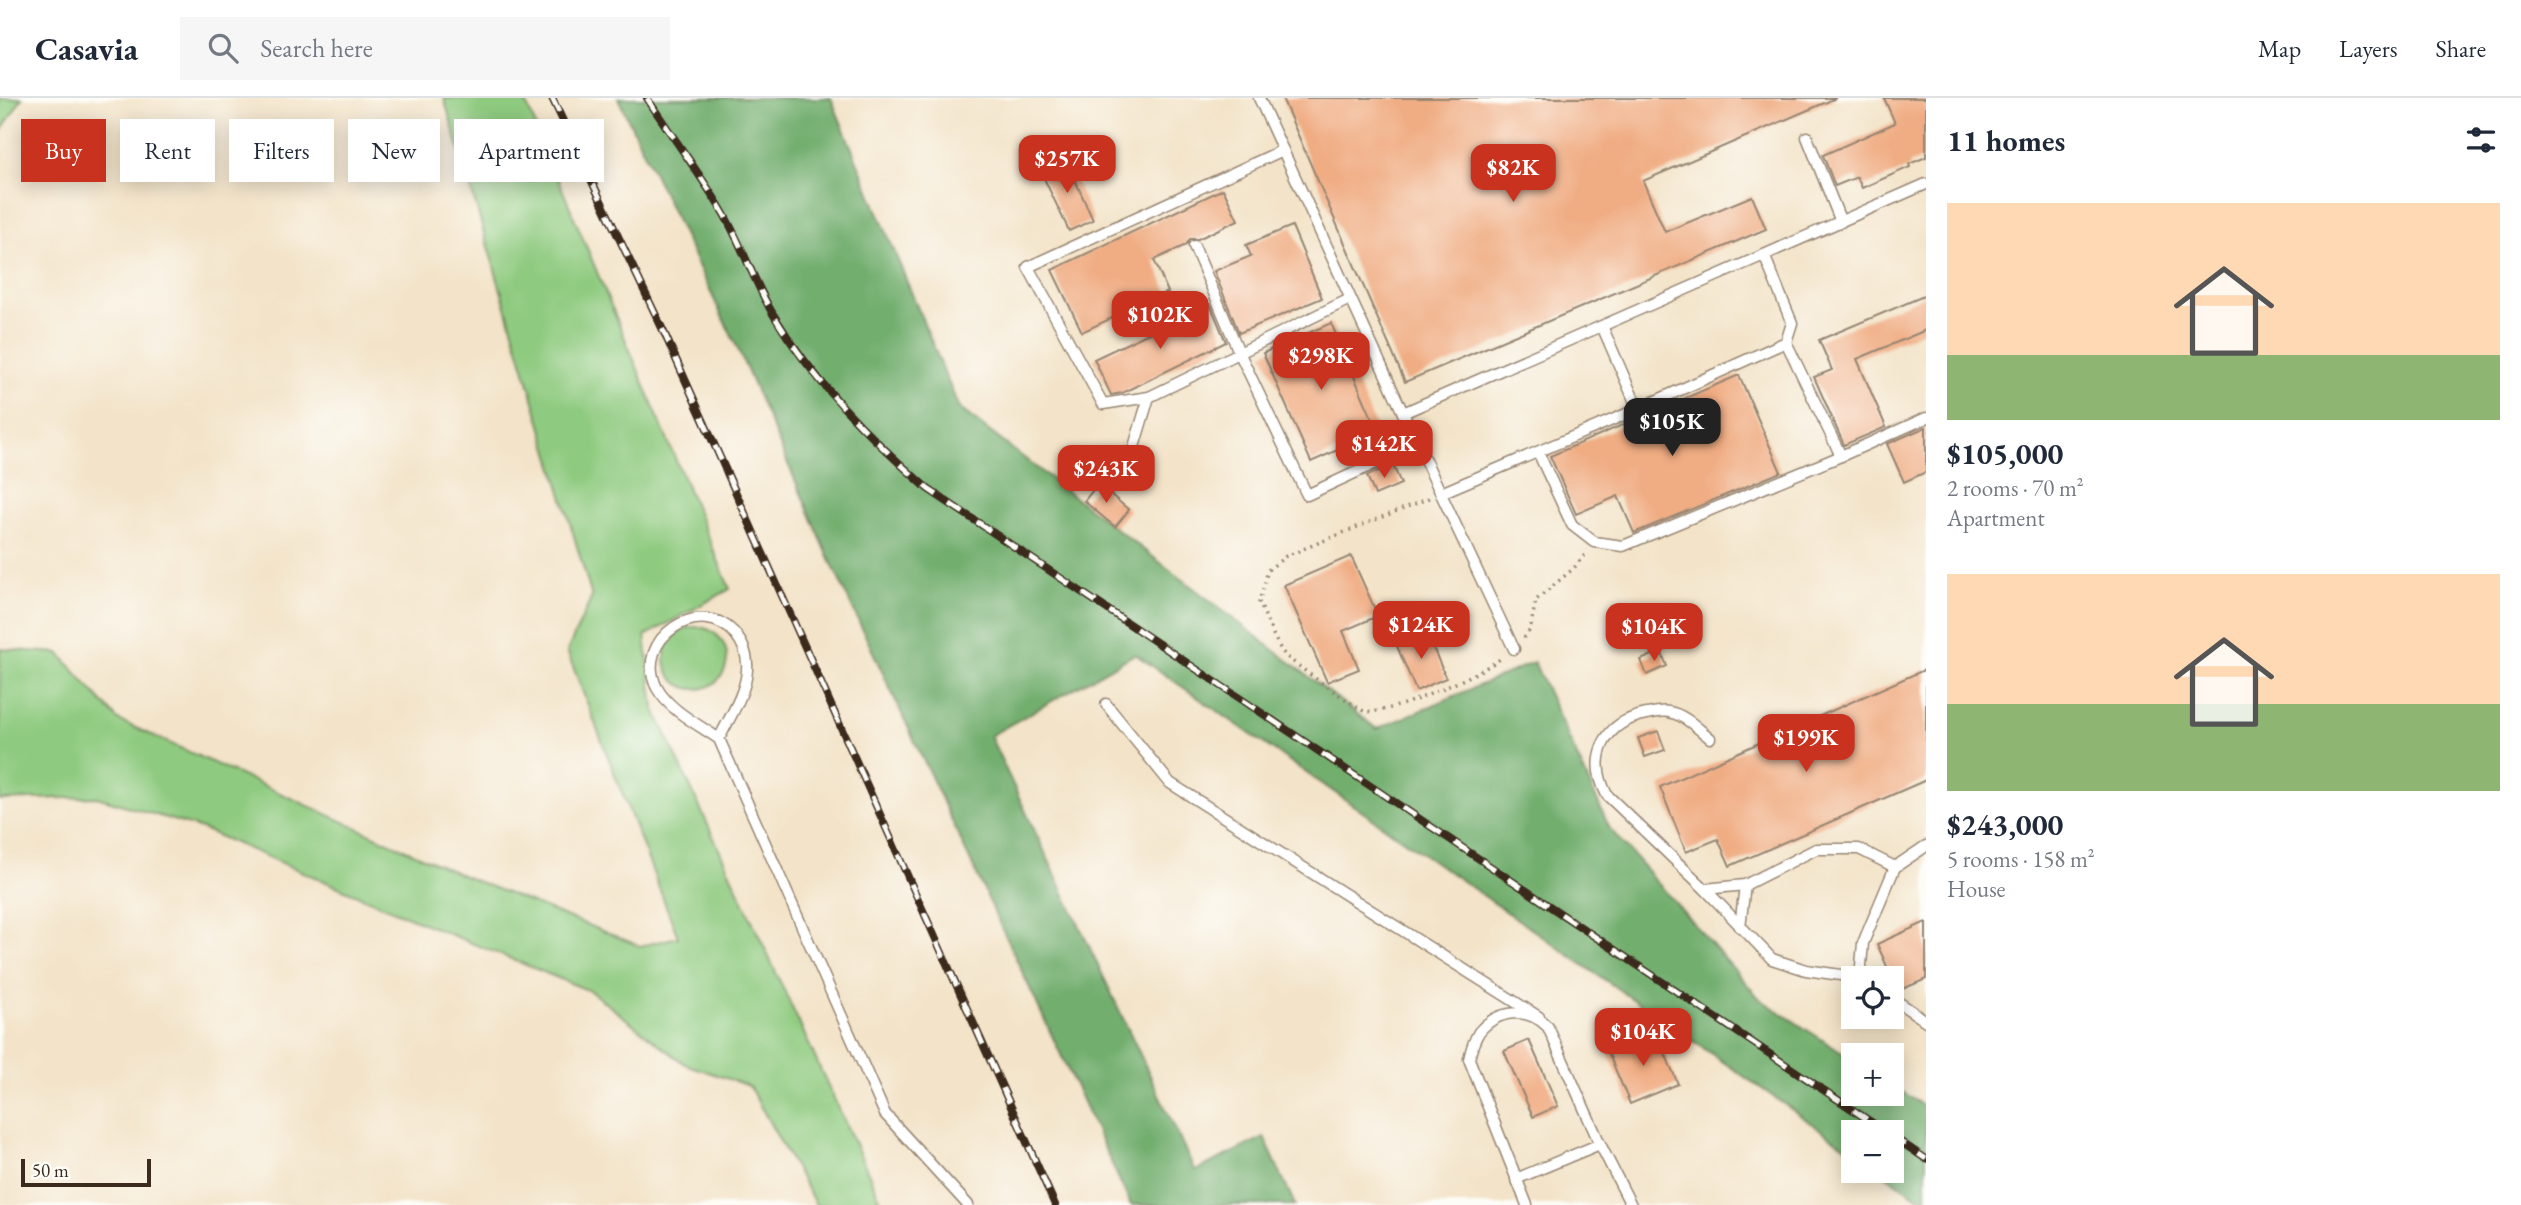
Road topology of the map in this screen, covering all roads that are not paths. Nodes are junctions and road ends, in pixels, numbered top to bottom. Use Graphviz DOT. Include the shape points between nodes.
graph roads {
  1 [pos="1259,98"];
  2 [pos="1807,137"];
  3 [pos="1283,150"];
  4 [pos="1926,184"];
  5 [pos="1841,222"];
  6 [pos="1194,246"];
  7 [pos="1764,255"];
  8 [pos="1350,299"];
  9 [pos="1602,326"];
  10 [pos="1786,342"];
  11 [pos="1239,352"];
  12 [pos="1149,397"];
  13 [pos="1638,409"];
  14 [pos="1403,413"];
  15 [pos="1926,418"];
  16 [pos="1417,444"];
  17 [pos="1538,452"];
  18 [pos="1841,456"];
  19 [pos="1124,480"];
  20 [pos="1441,494"];
  21 [pos="1514,649"];
  22 [pos="1106,704"];
  23 [pos="1710,738"];
  24 [pos="719,739"];
  25 [pos="1926,846"];
  26 [pos="1895,867"];
  27 [pos="1745,885"];
  28 [pos="1704,889"];
  29 [pos="1740,927"];
  30 [pos="1862,966"];
  31 [pos="1841,975"];
  32 [pos="1904,1006"];
  33 [pos="1539,1017"];
  34 [pos="1926,1021"];
  35 [pos="1600,1144"];
  36 [pos="1516,1179"];
  37 [pos="968,1205"];
  38 [pos="1527,1205"];
  39 [pos="1631,1205"];
  1 -- 3 [label="lane"];
  2 -- 5 [label="lane"];
  3 -- 8 [label="lane"];
  3 -- 12 [label="lane" via="1028,267 1103,404"];
  4 -- 5 [label="lane"];
  5 -- 7 [label="lane"];
  6 -- 11 [label="lane"];
  7 -- 9 [label="lane"];
  7 -- 10 [label="lane" via="1792,323"];
  8 -- 11 [label="lane"];
  8 -- 14 [label="lane"];
  9 -- 13 [label="lane"];
  9 -- 14 [label="lane"];
  10 -- 13 [label="lane"];
  10 -- 18 [label="lane"];
  11 -- 12 [label="lane"];
  11 -- 16 [label="lane" via="1307,495"];
  12 -- 19 [label="lane"];
  13 -- 17 [label="lane"];
  14 -- 16 [label="lane"];
  15 -- 18 [label="lane"];
  16 -- 20 [label="lane"];
  17 -- 18 [label="lane" via="1573,525 1594,542 1623,546"];
  17 -- 20 [label="lane"];
  20 -- 21 [label="lane"];
  22 -- 33 [label="lane" via="1170,782"];
  23 -- 28 [label="lane" via="1681,716 1666,711 1635,717 1610,731 1597,758 1598,779 1606,795"];
  24 -- 24 [label="lane" via="670,703 656,686 653,654 663,635 681,622 714,620 733,632 745,650 745,684"];
  24 -- 37 [label="lane" via="886,1114"];
  25 -- 26 [label="lane"];
  26 -- 27 [label="lane" via="1859,849 1816,849"];
  26 -- 30 [label="lane" via="1863,943"];
  27 -- 28 [label="lane"];
  27 -- 29 [label="lane"];
  28 -- 29 [label="lane"];
  29 -- 31 [label="lane" via="1772,959"];
  32 -- 34 [label="lane"];
  33 -- 35 [label="lane" via="1548,1027"];
  33 -- 36 [label="lane" via="1509,1013 1494,1018 1479,1033 1469,1059"];
  35 -- 36 [label="lane"];
  35 -- 39 [label="lane"];
  36 -- 38 [label="lane"];
}
